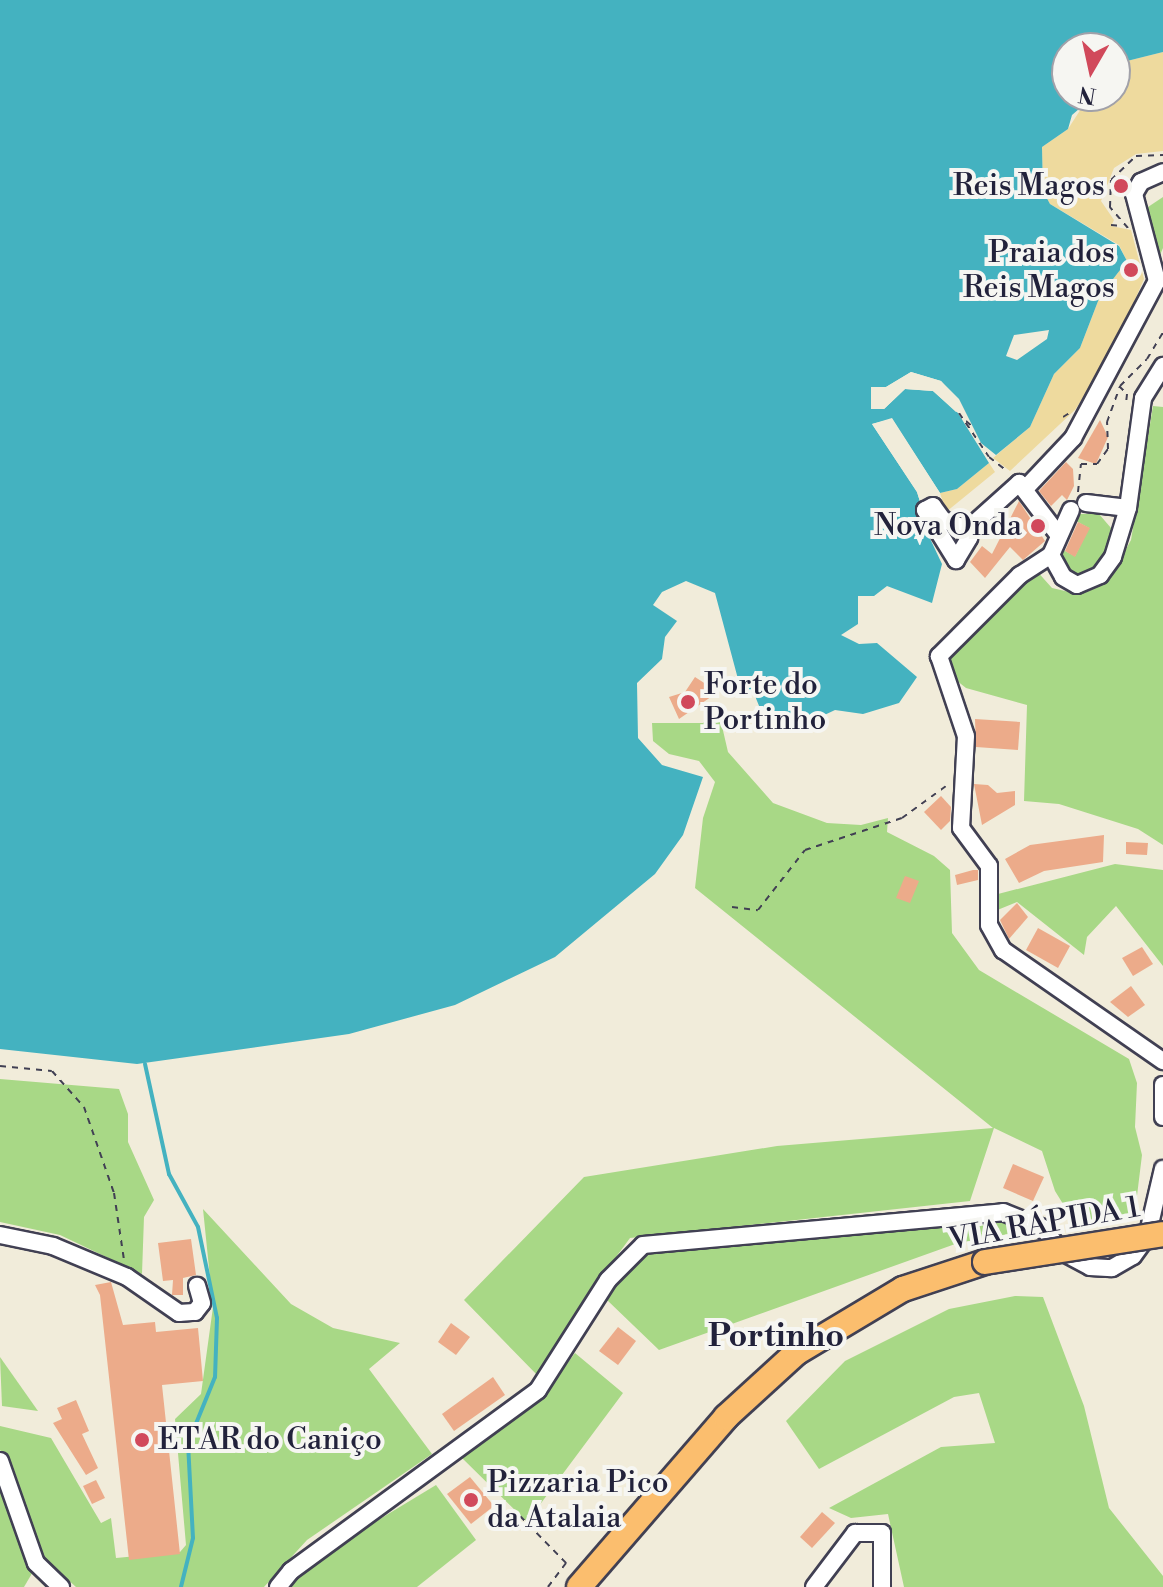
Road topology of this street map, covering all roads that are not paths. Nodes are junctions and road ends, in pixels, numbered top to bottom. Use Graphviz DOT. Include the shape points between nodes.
graph roads {
  1 [pos="1163,172"];
  2 [pos="1160,276"];
  3 [pos="1163,366"];
  4 [pos="1022,486"];
  5 [pos="1128,508"];
  6 [pos="968,529"];
  7 [pos="1057,533"];
  8 [pos="1051,555"];
  9 [pos="1163,1061"];
  10 [pos="1163,1085"];
  11 [pos="1163,1117"];
  12 [pos="1163,1169"];
  13 [pos="1163,1234"];
  14 [pos="0,1235"];
  15 [pos="1163,1250"];
  16 [pos="986,1270"];
  17 [pos="197,1286"];
  18 [pos="0,1461"];
  19 [pos="61,1587"];
  20 [pos="278,1587"];
  21 [pos="579,1587"];
  22 [pos="600,1587"];
  23 [pos="814,1587"];
  24 [pos="882,1587"];
  1 -- 2 [label="street" via="1141,182 1134,194"];
  2 -- 4 [label="street" via="1073,438"];
  3 -- 5 [label="street" via="1143,398"];
  4 -- 6 [label="street"];
  4 -- 7 [label="street"];
  5 -- 7 [label="street" via="1079,507"];
  5 -- 8 [label="street" via="1113,557 1091,581 1077,585 1063,577"];
  7 -- 8 [label="street"];
  8 -- 9 [label="street" via="1020,575 939,656 966,736 961,828 989,866 991,935 1003,950"];
  10 -- 11 [label="street"];
  12 -- 20 [label="street" via="1147,1237 1133,1256 1112,1268 1090,1267 1062,1252 1034,1222 1003,1212 643,1245 608,1280 538,1390 291,1571"];
  13 -- 16 [label="highway, VIA RÁPIDA 1, bridge"];
  14 -- 17 [label="street" via="53,1246 127,1277 179,1313 195,1312 202,1303"];
  15 -- 16 [label="highway, VIA RÁPIDA 1"];
  16 -- 21 [label="highway, VIA RÁPIDA 1" via="890,1295 796,1353 726,1417"];
  16 -- 22 [label="highway, VIA RÁPIDA 1" via="911,1303 807,1364 738,1427"];
  18 -- 19 [label="street" via="36,1563"];
  23 -- 24 [label="street" via="855,1533 882,1533"];
}
